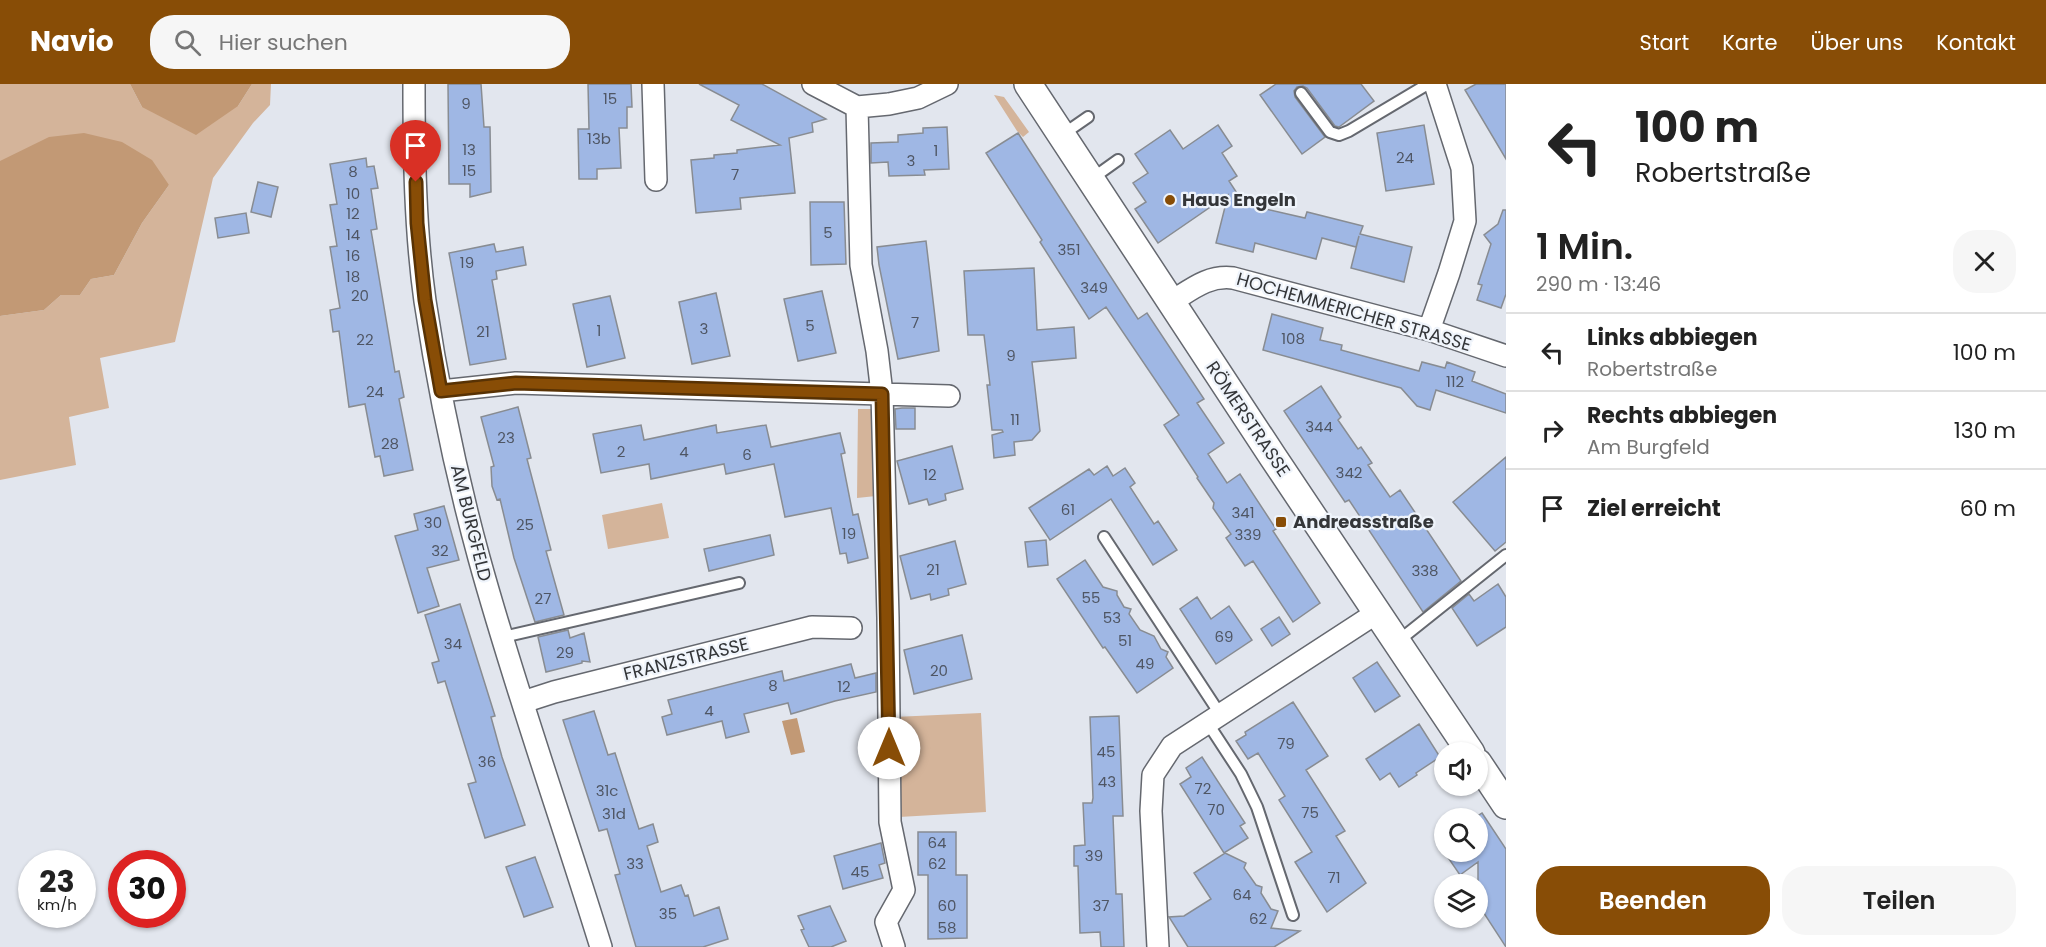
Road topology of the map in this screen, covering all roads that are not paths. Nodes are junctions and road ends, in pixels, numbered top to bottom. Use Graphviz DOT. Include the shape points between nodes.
graph roads {
  1 [pos="414,84"];
  2 [pos="653,84"];
  3 [pos="813,84"];
  4 [pos="947,84"];
  5 [pos="1028,84"];
  6 [pos="1428,84"];
  7 [pos="1435,84"];
  8 [pos="1301,93"];
  9 [pos="856,107"];
  10 [pos="1089,117"];
  11 [pos="1062,135"];
  12 [pos="1118,160"];
  13 [pos="656,180"];
  14 [pos="1090,180"];
  15 [pos="1171,302"];
  16 [pos="1428,330"];
  17 [pos="1506,356"];
  18 [pos="441,391"];
  19 [pos="882,394"];
  20 [pos="949,396"];
  21 [pos="1104,537"];
  22 [pos="1506,555"];
  23 [pos="739,583"];
  24 [pos="1378,612"];
  25 [pos="851,628"];
  26 [pos="503,637"];
  27 [pos="1397,642"];
  28 [pos="523,702"];
  29 [pos="1214,718"];
  30 [pos="1464,742"];
  31 [pos="1488,778"];
  32 [pos="1506,805"];
  33 [pos="1293,915"];
  34 [pos="601,947"];
  35 [pos="894,947"];
  36 [pos="1158,947"];
  1 -- 18 [label="street, AM BURGFELD" via="417,223"];
  2 -- 13 [label="street"];
  3 -- 9 [label="street"];
  4 -- 9 [label="street" via="918,98"];
  5 -- 11 [label="street, RÖMERSTRASSE"];
  6 -- 8 [label="lane" via="1339,135 1330,132"];
  7 -- 16 [label="street" via="1462,168 1465,222"];
  9 -- 19 [label="street" via="861,265"];
  10 -- 11 [label="lane"];
  11 -- 14 [label="street, RÖMERSTRASSE"];
  12 -- 14 [label="lane"];
  14 -- 15 [label="street, RÖMERSTRASSE"];
  15 -- 16 [label="street, HOCHEMMERICHER STRASSE" via="1207,279 1220,276"];
  15 -- 24 [label="street, RÖMERSTRASSE"];
  16 -- 17 [label="street, HOCHEMMERICHER STRASSE"];
  18 -- 19 [label="street" via="516,383"];
  18 -- 26 [label="street, AM BURGFELD" via="479,558"];
  19 -- 20 [label="street"];
  19 -- 35 [label="street" via="890,822 904,890 886,922"];
  21 -- 29 [label="lane"];
  22 -- 27 [label="lane"];
  23 -- 26 [label="lane"];
  24 -- 27 [label="street, RÖMERSTRASSE"];
  24 -- 29 [label="street"];
  25 -- 28 [label="street, FRANZSTRASSE" via="812,627"];
  26 -- 28 [label="street, AM BURGFELD"];
  27 -- 30 [label="street, RÖMERSTRASSE"];
  28 -- 34 [label="street, AM BURGFELD"];
  29 -- 33 [label="lane" via="1257,807"];
  29 -- 36 [label="street" via="1172,746 1153,775 1151,811"];
  31 -- 32 [label="street"];
}
